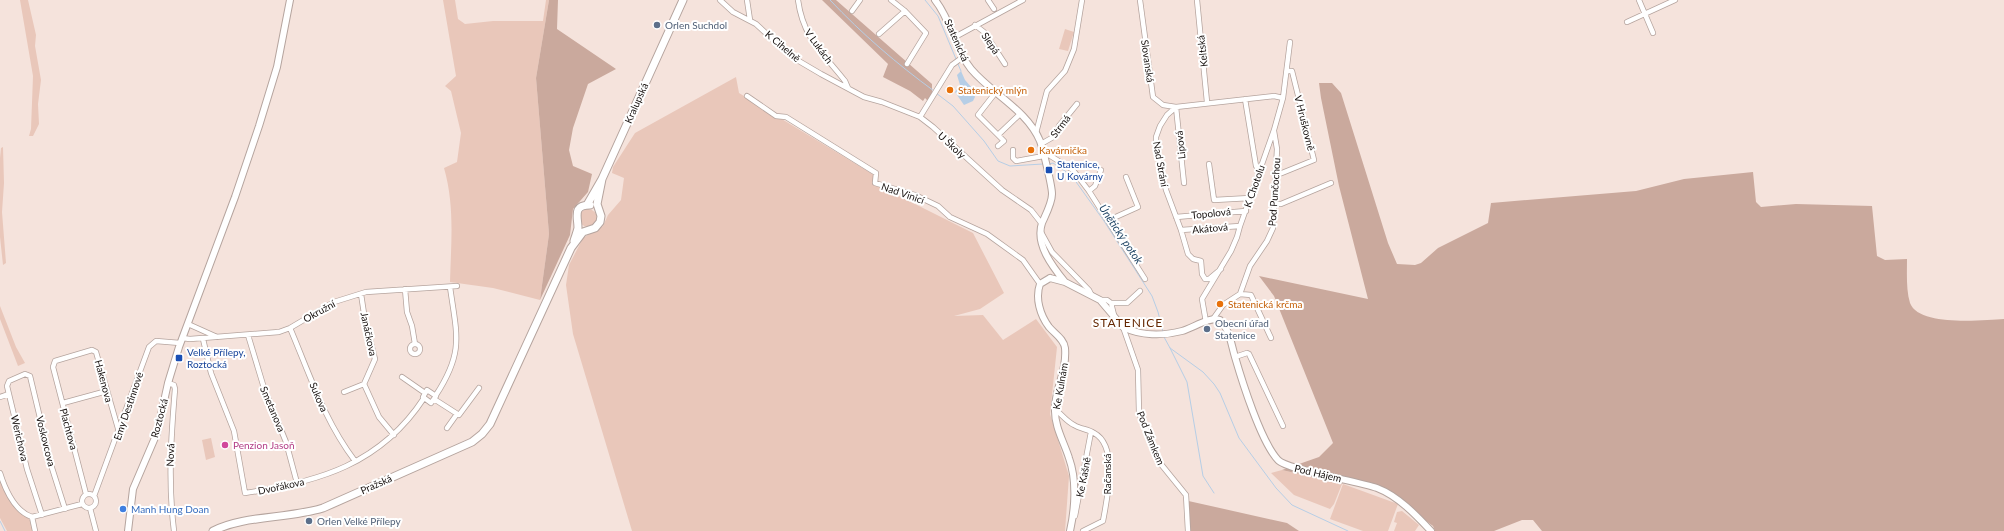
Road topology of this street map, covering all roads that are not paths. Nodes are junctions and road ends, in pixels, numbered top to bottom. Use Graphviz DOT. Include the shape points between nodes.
graph roads {
  1 [pos="290,0"];
  2 [pos="683,0"];
  3 [pos="720,0"];
  4 [pos="747,0"];
  5 [pos="798,0"];
  6 [pos="860,0"];
  7 [pos="891,0"];
  8 [pos="935,0"];
  9 [pos="988,0"];
  10 [pos="1023,0"];
  11 [pos="1082,0"];
  12 [pos="1140,0"];
  13 [pos="1196,0"];
  14 [pos="1639,0"];
  15 [pos="1674,0"];
  16 [pos="994,9"];
  17 [pos="852,11"];
  18 [pos="905,11"];
  19 [pos="1645,13"];
  20 [pos="750,20"];
  21 [pos="1627,22"];
  22 [pos="975,25"];
  23 [pos="1653,33"];
  24 [pos="879,34"];
  25 [pos="955,37"];
  26 [pos="1290,42"];
  27 [pos="959,60"];
  28 [pos="907,64"];
  29 [pos="1004,64"];
  30 [pos="1290,71"];
  31 [pos="848,88"];
  32 [pos="996,92"];
  33 [pos="747,96"];
  34 [pos="1283,98"];
  35 [pos="1245,99"];
  36 [pos="1207,102"];
  37 [pos="1077,104"];
  38 [pos="1176,107"];
  39 [pos="1020,114"];
  40 [pos="920,117"];
  41 [pos="1274,130"];
  42 [pos="1036,133"];
  43 [pos="998,135"];
  44 [pos="1041,144"];
  45 [pos="998,146"];
  46 [pos="1014,150"];
  47 [pos="1044,157"];
  48 [pos="1209,164"];
  49 [pos="1101,170"];
  50 [pos="1259,170"];
  51 [pos="1277,175"];
  52 [pos="1126,177"];
  53 [pos="602,179"];
  54 [pos="1184,183"];
  55 [pos="1331,183"];
  56 [pos="1089,191"];
  57 [pos="1250,198"];
  58 [pos="1275,204"];
  59 [pos="587,205"];
  60 [pos="599,211"];
  61 [pos="1246,211"];
  62 [pos="1176,217"];
  63 [pos="1109,220"];
  64 [pos="577,223"];
  65 [pos="1240,226"];
  66 [pos="1041,227"];
  67 [pos="587,230"];
  68 [pos="1181,230"];
  69 [pos="571,248"];
  70 [pos="1051,265"];
  71 [pos="1222,269"];
  72 [pos="1050,278"];
  73 [pos="1145,279"];
  74 [pos="1065,282"];
  75 [pos="1040,284"];
  76 [pos="457,286"];
  77 [pos="450,287"];
  78 [pos="405,289"];
  79 [pos="1140,290"];
  80 [pos="361,294"];
  81 [pos="1091,294"];
  82 [pos="1240,294"];
  83 [pos="1100,300"];
  84 [pos="1111,303"];
  85 [pos="1114,317"];
  86 [pos="1213,319"];
  87 [pos="1206,322"];
  88 [pos="188,324"];
  89 [pos="1123,327"];
  90 [pos="290,328"];
  91 [pos="248,335"];
  92 [pos="219,337"];
  93 [pos="203,338"];
  94 [pos="1271,338"];
  95 [pos="181,340"];
  96 [pos="415,344"];
  97 [pos="1235,357"];
  98 [pos="53,363"];
  99 [pos="402,377"];
  100 [pos="168,383"];
  101 [pos="364,384"];
  102 [pos="479,388"];
  103 [pos="107,391"];
  104 [pos="344,392"];
  105 [pos="10,394"];
  106 [pos="424,395"];
  107 [pos="0,397"];
  108 [pos="435,397"];
  109 [pos="63,403"];
  110 [pos="1055,409"];
  111 [pos="457,414"];
  112 [pos="1283,426"];
  113 [pos="447,428"];
  114 [pos="119,432"];
  115 [pos="1091,432"];
  116 [pos="394,435"];
  117 [pos="355,461"];
  118 [pos="0,473"];
  119 [pos="297,483"];
  120 [pos="86,494"];
  121 [pos="94,496"];
  122 [pos="82,504"];
  123 [pos="90,508"];
  124 [pos="65,509"];
  125 [pos="42,515"];
  126 [pos="32,517"];
  127 [pos="1072,522"];
  128 [pos="35,531"];
  129 [pos="96,531"];
  130 [pos="128,531"];
  131 [pos="174,531"];
  132 [pos="213,531"];
  133 [pos="1070,531"];
  134 [pos="1083,531"];
  135 [pos="1188,531"];
  136 [pos="1431,531"];
  1 -- 88 [label="street, Roztocká" via="277,67 261,118"];
  2 -- 53 [label="main road, Kralupská"];
  3 -- 20 [label="street, K Cihelně" via="733,12"];
  4 -- 20 [label="street"];
  5 -- 31 [label="street, V Lukách" via="807,32 846,81"];
  6 -- 17 [label="street"];
  7 -- 18 [label="street"];
  8 -- 25 [label="street, Statenická" via="946,16"];
  9 -- 16 [label="street"];
  10 -- 22 [label="street"];
  11 -- 42 [label="street" via="1074,49 1065,71 1047,92"];
  12 -- 38 [label="street, Slovanská" via="1153,97 1163,105"];
  13 -- 36 [label="street, Keltská"];
  14 -- 19 [label="street"];
  15 -- 19 [label="street"];
  18 -- 24 [label="street"];
  18 -- 28 [label="street" via="926,33"];
  19 -- 21 [label="street"];
  19 -- 23 [label="street"];
  20 -- 31 [label="street, K Cihelně" via="792,57"];
  22 -- 25 [label="street"];
  22 -- 29 [label="street, Slepá" via="984,32"];
  25 -- 27 [label="street, Statenická"];
  26 -- 30 [label="street, K Chotolu"];
  27 -- 32 [label="street, Statenická"];
  27 -- 40 [label="street"];
  30 -- 34 [label="street, K Chotolu"];
  30 -- 51 [label="street, V Hruškovně" via="1314,160"];
  31 -- 40 [label="street, U Školy" via="864,97"];
  32 -- 39 [label="street, Statenická"];
  32 -- 43 [label="street" via="978,115"];
  33 -- 75 [label="street, Nad Vinicí" via="776,116 786,117 876,173 875,183 914,195 938,206 950,217 987,234 1024,260"];
  34 -- 35 [label="street" via="1274,96"];
  34 -- 41 [label="street, K Chotolu"];
  35 -- 36 [label="street"];
  35 -- 50 [label="street" via="1256,166"];
  36 -- 38 [label="street"];
  37 -- 44 [label="street, Strmá" via="1058,128 1055,136"];
  38 -- 54 [label="street, Lipová"];
  38 -- 62 [label="street, Nad Strání" via="1167,115 1156,137 1166,190"];
  39 -- 42 [label="street, Statenická"];
  39 -- 43 [label="street"];
  40 -- 66 [label="street, U Školy" via="1002,190 1032,210"];
  41 -- 50 [label="street, K Chotolu"];
  41 -- 51 [label="street, Pod Punčochou"];
  42 -- 44 [label="street, Statenická"];
  43 -- 45 [label="street" via="1004,141"];
  44 -- 47 [label="street, Statenická"];
  46 -- 47 [label="street" via="1013,158 1016,161"];
  47 -- 56 [label="street" via="1049,155 1072,170"];
  47 -- 66 [label="street, Statenická" via="1052,194"];
  48 -- 57 [label="street" via="1214,200"];
  49 -- 56 [label="street" via="1095,186"];
  50 -- 57 [label="street, K Chotolu"];
  51 -- 58 [label="street, Pod Punčochou"];
  52 -- 63 [label="street" via="1138,207"];
  53 -- 59 [label="main road, Kralupská"];
  53 -- 60 [label="main road" via="597,199"];
  55 -- 58 [label="street" via="1281,204"];
  56 -- 63 [label="street"];
  57 -- 61 [label="street, K Chotolu"];
  58 -- 82 [label="street, Pod Punčochou" via="1273,228 1250,266"];
  59 -- 60 [label="main road" via="594,206"];
  59 -- 64 [label="main road" via="577,212"];
  60 -- 67 [label="main road" via="599,224 593,230"];
  61 -- 62 [label="street, Topolová"];
  61 -- 65 [label="street, K Chotolu"];
  62 -- 68 [label="street, Nad Strání"];
  63 -- 73 [label="street"];
  64 -- 67 [label="main road"];
  64 -- 69 [label="main road"];
  65 -- 68 [label="street, Akátová"];
  65 -- 71 [label="street, K Chotolu"];
  66 -- 70 [label="street" via="1040,238"];
  66 -- 81 [label="street, U Školy" via="1052,252"];
  67 -- 69 [label="main road"];
  68 -- 71 [label="street, Nad Strání" via="1188,254 1192,259 1201,261 1205,279 1209,279"];
  69 -- 132 [label="main road, Pražská" via="488,428 472,442 323,508 228,525"];
  70 -- 72 [label="street"];
  70 -- 74 [label="street"];
  71 -- 87 [label="street, K Chotolu" via="1202,300"];
  72 -- 74 [label="street"];
  72 -- 75 [label="street"];
  74 -- 81 [label="street"];
  75 -- 110 [label="street, Ke Kulnám" via="1038,303 1043,316 1065,347 1065,366"];
  76 -- 77 [label="street, Okružní"];
  77 -- 78 [label="street, Okružní"];
  77 -- 108 [label="street" via="456,331 455,354 450,372"];
  78 -- 80 [label="street, Okružní"];
  78 -- 96 [label="street" via="407,312"];
  79 -- 84 [label="street" via="1127,303"];
  80 -- 90 [label="street, Okružní" via="334,302"];
  80 -- 101 [label="street, Janáčkova" via="375,358"];
  81 -- 83 [label="street"];
  82 -- 86 [label="street" via="1223,305"];
  82 -- 94 [label="street" via="1251,294"];
  83 -- 84 [label="street" via="1108,300"];
  83 -- 85 [label="street"];
  84 -- 85 [label="street"];
  85 -- 89 [label="street"];
  86 -- 87 [label="street"];
  86 -- 97 [label="street, Pod Hájem" via="1223,323"];
  87 -- 89 [label="street" via="1160,335 1144,334"];
  88 -- 92 [label="street"];
  88 -- 95 [label="street, Roztocká"];
  89 -- 135 [label="street, Pod Zámkem" via="1138,370 1139,413 1160,463 1186,495"];
  90 -- 91 [label="street, Okružní"];
  90 -- 117 [label="street, Sukova" via="322,407"];
  91 -- 92 [label="street, Okružní"];
  91 -- 119 [label="street, Smetanova" via="264,388 286,442"];
  92 -- 93 [label="street, Okružní"];
  93 -- 95 [label="street, Okružní"];
  93 -- 119 [label="street, Dvořákova" via="211,373 234,431 245,493"];
  95 -- 100 [label="street, Roztocká"];
  95 -- 114 [label="street, Emy Destinnové" via="156,341 148,347"];
  97 -- 112 [label="street" via="1249,354"];
  97 -- 136 [label="street, Pod Hájem" via="1264,438 1280,462 1383,491 1402,503"];
  98 -- 103 [label="street, Hakenova" via="71,355 94,350"];
  98 -- 109 [label="street, Plachtova"];
  99 -- 106 [label="street"];
  100 -- 130 [label="street, Roztocká" via="157,433 133,489"];
  100 -- 131 [label="street, Nová" via="174,385 175,389 170,452"];
  101 -- 104 [label="street"];
  101 -- 116 [label="street" via="379,417"];
  102 -- 111 [label="street" via="460,414"];
  103 -- 109 [label="street"];
  103 -- 114 [label="street, Hakenova"];
  105 -- 107 [label="street"];
  105 -- 124 [label="street, Voskovcova" via="7,386 9,381 28,374"];
  105 -- 125 [label="street, Werichova" via="27,469"];
  106 -- 108 [label="street" via="427,390"];
  106 -- 108 [label="street" via="431,403"];
  106 -- 116 [label="street, Dvořákova" via="411,417"];
  108 -- 111 [label="street"];
  109 -- 120 [label="street, Plachtova"];
  110 -- 115 [label="street, Račanská" via="1073,425"];
  110 -- 127 [label="street, Ke Kulnám" via="1070,460 1073,481"];
  111 -- 113 [label="street"];
  114 -- 121 [label="street, Emy Destinnové"];
  115 -- 127 [label="street, Ke Kašně"];
  115 -- 134 [label="street, Račanská" via="1106,445 1109,490 1103,521"];
  116 -- 117 [label="street, Dvořákova"];
  117 -- 119 [label="street, Dvořákova" via="328,474"];
  118 -- 126 [label="street" via="9,497 25,514"];
  120 -- 121 [label="street"];
  120 -- 122 [label="street"];
  121 -- 123 [label="street" via="96,503"];
  122 -- 123 [label="street"];
  122 -- 124 [label="street"];
  123 -- 129 [label="street"];
  124 -- 125 [label="street"];
  125 -- 126 [label="street"];
  126 -- 128 [label="street"];
  127 -- 133 [label="street, Ke Kulnám"];
}
